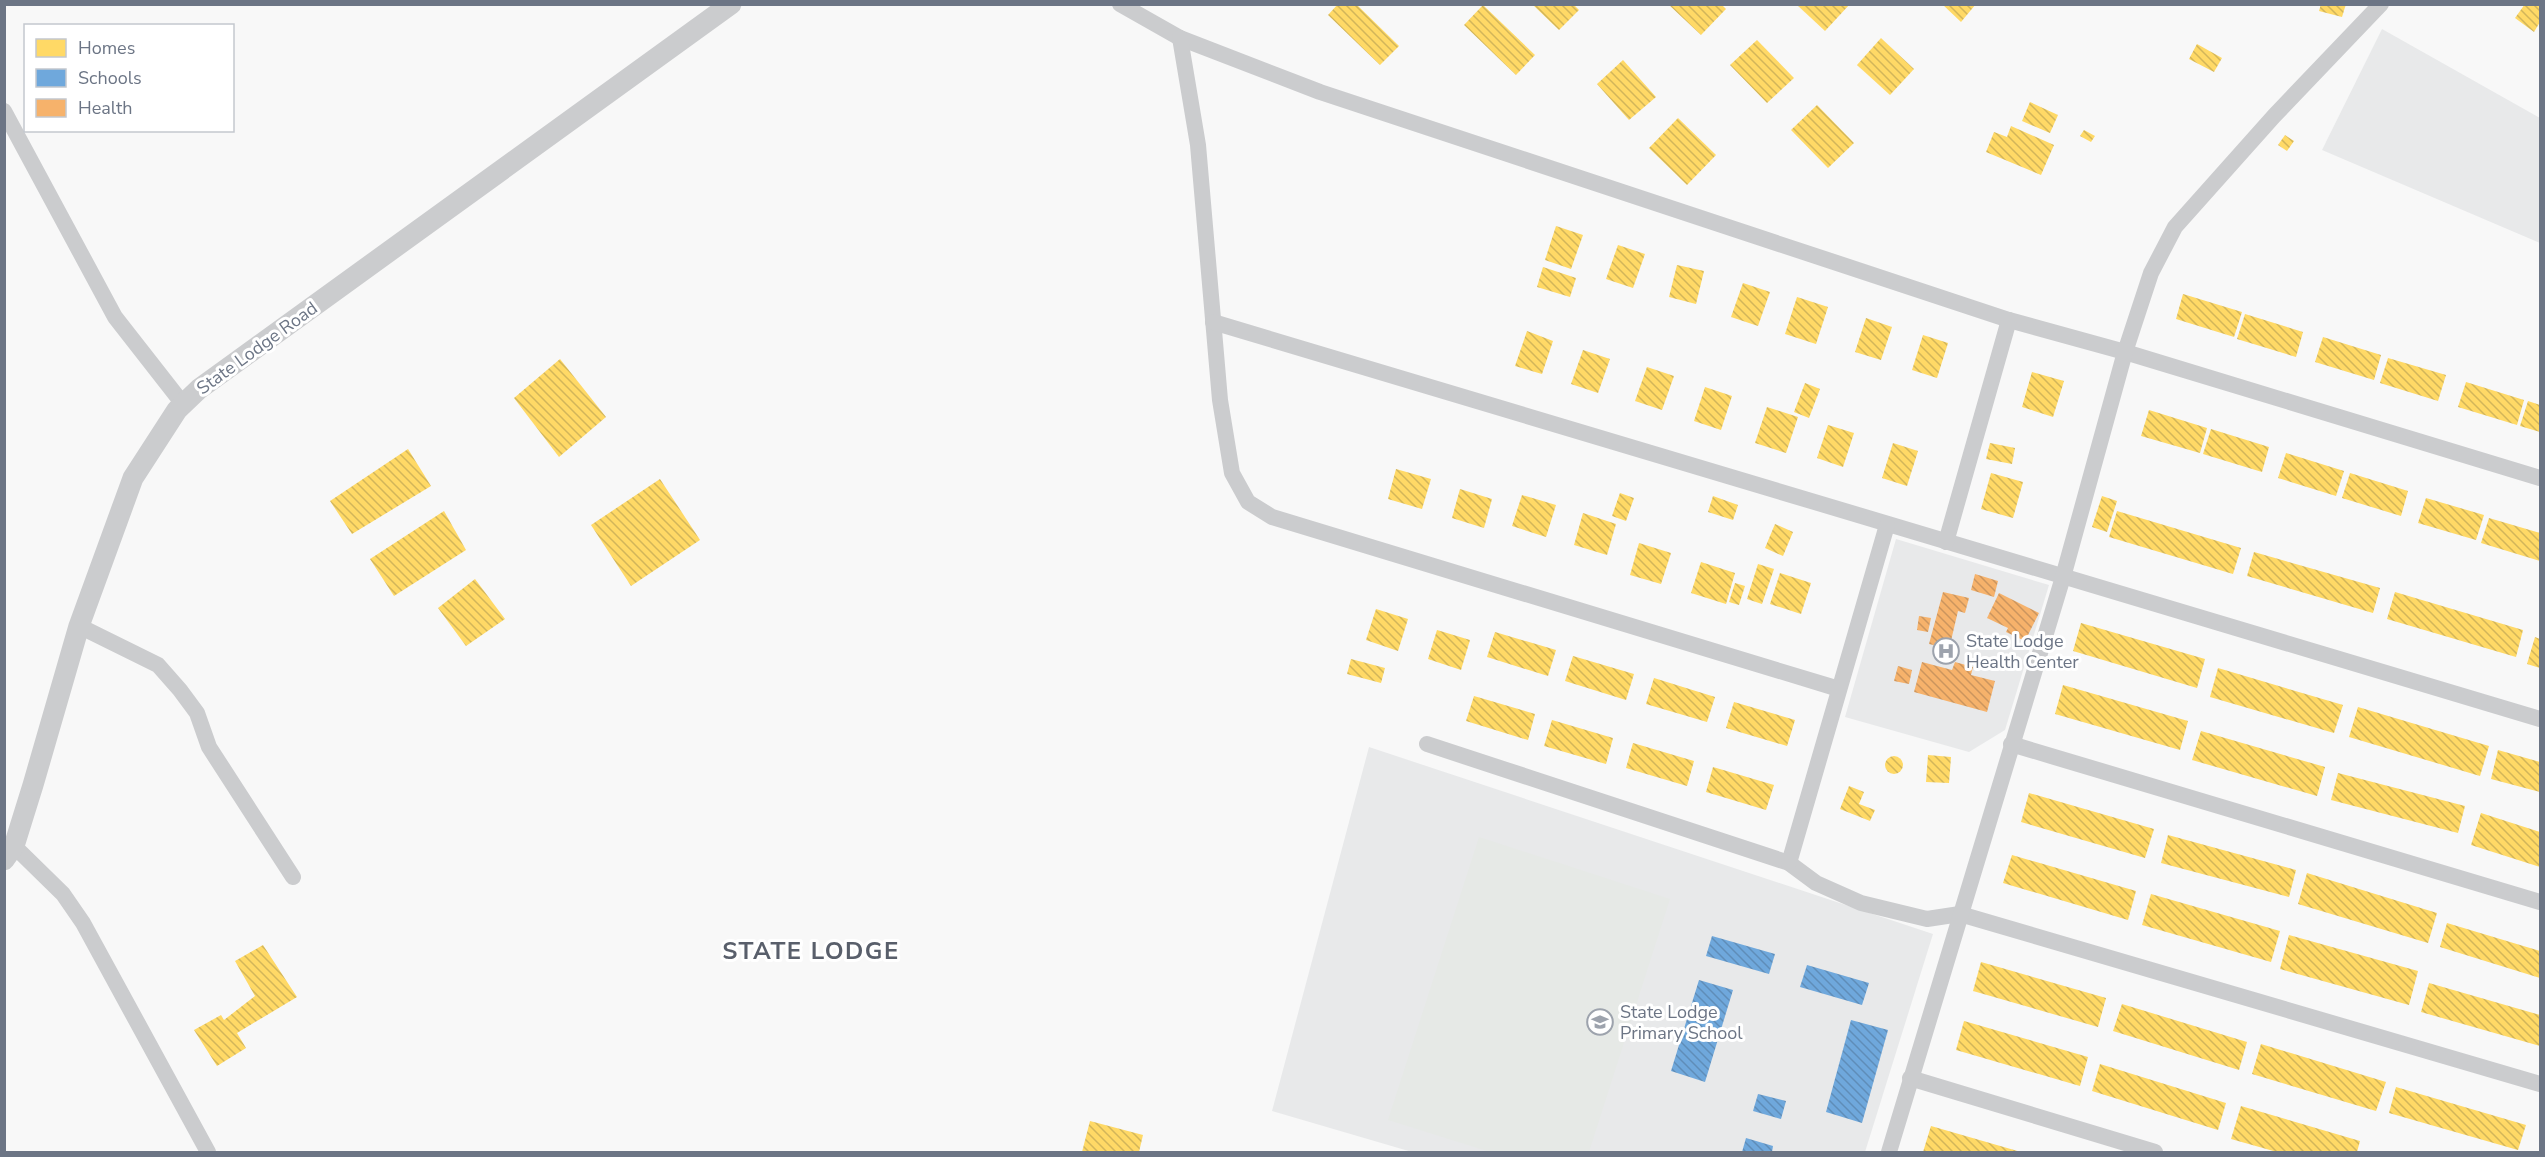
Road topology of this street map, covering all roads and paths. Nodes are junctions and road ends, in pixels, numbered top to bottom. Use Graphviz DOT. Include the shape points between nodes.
graph roads {
  1 [pos="731,4"];
  2 [pos="1120,4"];
  3 [pos="2380,4"];
  4 [pos="1180,38"];
  5 [pos="4,111"];
  6 [pos="2009,320"];
  7 [pos="1213,322"];
  8 [pos="2125,352"];
  9 [pos="183,404"];
  10 [pos="2541,478"];
  11 [pos="1887,525"];
  12 [pos="1946,542"];
  13 [pos="2063,577"];
  14 [pos="79,626"];
  15 [pos="1839,688"];
  16 [pos="2541,719"];
  17 [pos="1427,744"];
  18 [pos="2011,744"];
  19 [pos="9,853"];
  20 [pos="1789,863"];
  21 [pos="292,877"];
  22 [pos="2541,902"];
  23 [pos="1960,914"];
  24 [pos="1910,1078"];
  25 [pos="2541,1084"];
  26 [pos="208,1152"];
  27 [pos="1889,1152"];
  28 [pos="2154,1152"];
  1 -- 9 [label="street, State Lodge Road"];
  2 -- 4 [label="street"];
  3 -- 8 [label="street" via="2175,227 2151,273"];
  4 -- 6 [label="street" via="1320,92"];
  4 -- 7 [label="street" via="1198,145"];
  5 -- 9 [label="street" via="115,317"];
  6 -- 8 [label="street"];
  6 -- 12 [label="street"];
  7 -- 11 [label="street"];
  7 -- 15 [label="street" via="1232,473 1248,502 1272,517"];
  8 -- 10 [label="street"];
  8 -- 13 [label="street"];
  9 -- 14 [label="street, State Lodge Road" via="133,478"];
  11 -- 12 [label="street"];
  11 -- 15 [label="street"];
  12 -- 13 [label="street"];
  13 -- 16 [label="street"];
  13 -- 18 [label="street"];
  14 -- 19 [label="street, State Lodge Road"];
  14 -- 21 [label="street" via="158,665 172,681 197,713 209,747"];
  15 -- 20 [label="street"];
  17 -- 20 [label="street"];
  18 -- 22 [label="street"];
  18 -- 23 [label="street"];
  19 -- 26 [label="street" via="63,894 83,923"];
  20 -- 23 [label="street" via="1816,883 1861,903 1927,919"];
  23 -- 24 [label="street"];
  23 -- 25 [label="street"];
  24 -- 27 [label="street"];
  24 -- 28 [label="street"];
}
